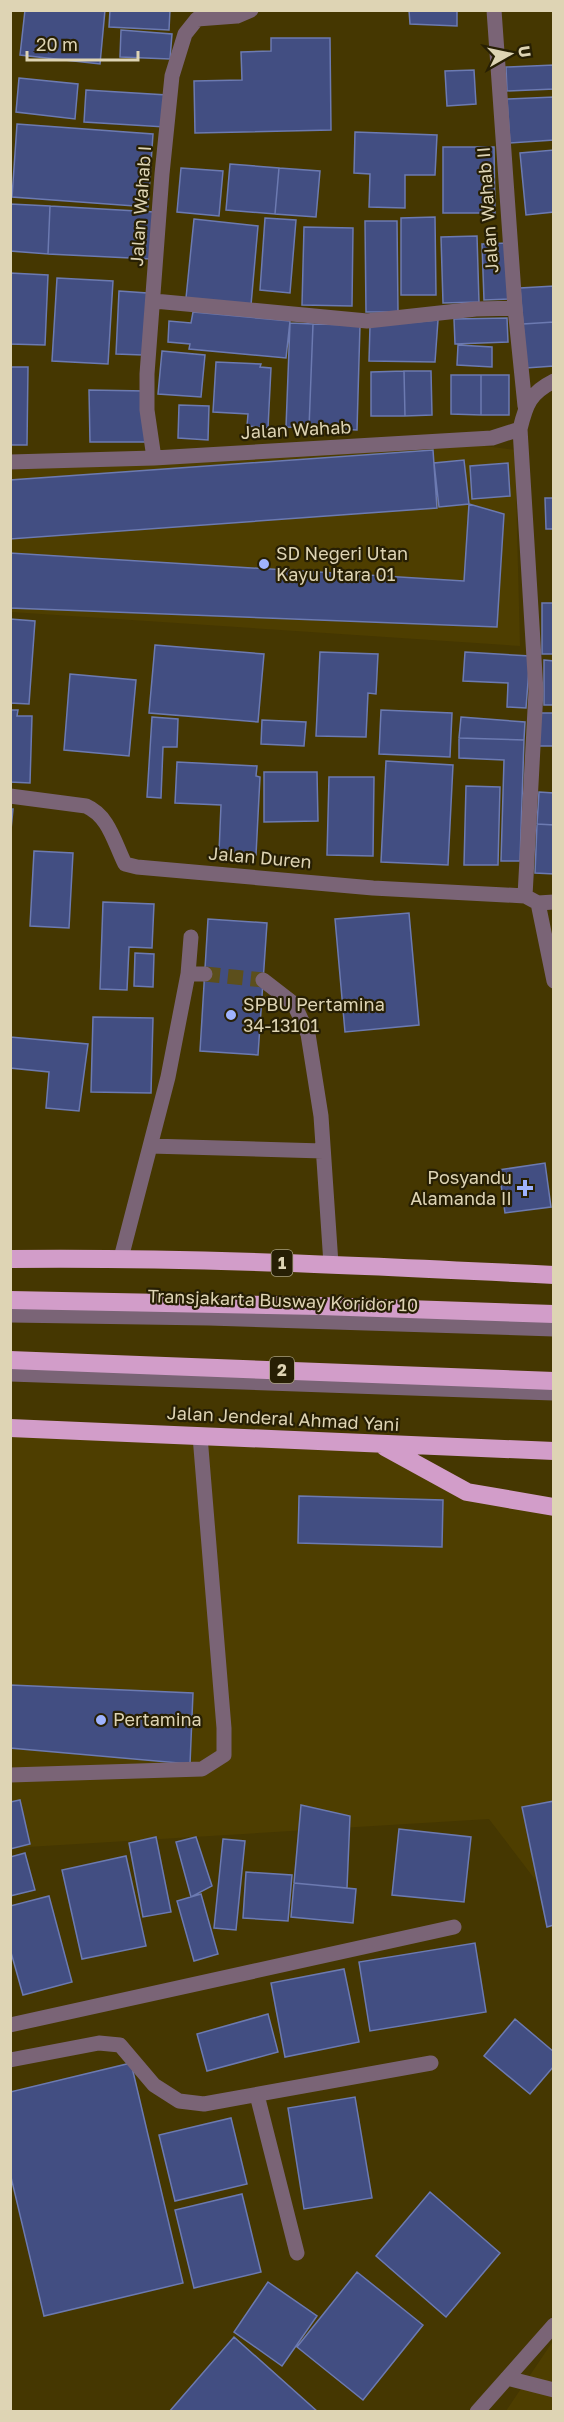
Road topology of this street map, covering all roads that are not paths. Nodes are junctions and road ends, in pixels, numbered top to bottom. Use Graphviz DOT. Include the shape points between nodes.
graph roads {
  1 [pos="251,10"];
  2 [pos="494,10"];
  3 [pos="154,302"];
  4 [pos="515,308"];
  5 [pos="554,381"];
  6 [pos="525,406"];
  7 [pos="520,429"];
  8 [pos="154,458"];
  9 [pos="10,462"];
  10 [pos="10,796"];
  11 [pos="539,900"];
  12 [pos="191,937"];
  13 [pos="188,974"];
  14 [pos="205,974"];
  15 [pos="263,980"];
  16 [pos="554,981"];
  17 [pos="150,1146"];
  18 [pos="323,1151"];
  19 [pos="10,1258"];
  20 [pos="121,1258"];
  21 [pos="331,1264"];
  22 [pos="554,1275"];
  23 [pos="10,1300"];
  24 [pos="554,1314"];
  25 [pos="10,1316"];
  26 [pos="554,1329"];
  27 [pos="10,1360"];
  28 [pos="10,1374"];
  29 [pos="554,1381"];
  30 [pos="554,1393"];
  31 [pos="10,1428"];
  32 [pos="200,1436"];
  33 [pos="381,1445"];
  34 [pos="554,1451"];
  35 [pos="554,1507"];
  36 [pos="10,1775"];
  37 [pos="454,1927"];
  38 [pos="10,2025"];
  39 [pos="10,2060"];
  40 [pos="432,2063"];
  41 [pos="257,2095"];
  42 [pos="297,2253"];
  43 [pos="554,2325"];
  44 [pos="507,2378"];
  45 [pos="554,2390"];
  46 [pos="477,2412"];
  1 -- 3 [label="street, Jalan Wahab I" via="237,16 197,19 185,34 172,76"];
  2 -- 4 [label="street, Jalan Wahab II"];
  3 -- 4 [label="street" via="367,321"];
  3 -- 8 [label="street, Jalan Wahab I" via="147,410"];
  4 -- 6 [label="street, Jalan Wahab II"];
  5 -- 6 [label="street" via="538,389"];
  6 -- 7 [label="street"];
  7 -- 8 [label="street, Jalan Wahab" via="492,438"];
  7 -- 11 [label="street" via="536,691"];
  8 -- 9 [label="street, Jalan Wahab"];
  10 -- 11 [label="street, Jalan Duren" via="98,811 125,864 137,867"];
  11 -- 16 [label="street"];
  12 -- 13 [label="street"];
  13 -- 14 [label="street"];
  13 -- 17 [label="street"];
  15 -- 18 [label="street" via="294,1004 308,1034"];
  17 -- 18 [label="street"];
  17 -- 20 [label="street"];
  18 -- 21 [label="street"];
  19 -- 20 [label="highway, 1"];
  20 -- 21 [label="highway, 1"];
  21 -- 22 [label="highway, 1"];
  23 -- 24 [label="highway"];
  25 -- 26 [label="street, Transjakarta Busway Koridor 10"];
  27 -- 29 [label="highway, 2"];
  28 -- 30 [label="street"];
  31 -- 32 [label="highway, Jalan Jenderal Ahmad Yani"];
  32 -- 33 [label="highway, Jalan Jenderal Ahmad Yani"];
  32 -- 36 [label="street" via="224,1755 202,1769"];
  33 -- 34 [label="highway, Jalan Jenderal Ahmad Yani"];
  33 -- 35 [label="highway" via="467,1492"];
  37 -- 38 [label="street"];
  39 -- 41 [label="street" via="99,2043 120,2045 154,2085 179,2101 204,2104"];
  40 -- 41 [label="street"];
  41 -- 42 [label="street"];
  43 -- 44 [label="street"];
  44 -- 45 [label="street"];
  44 -- 46 [label="street"];
}
